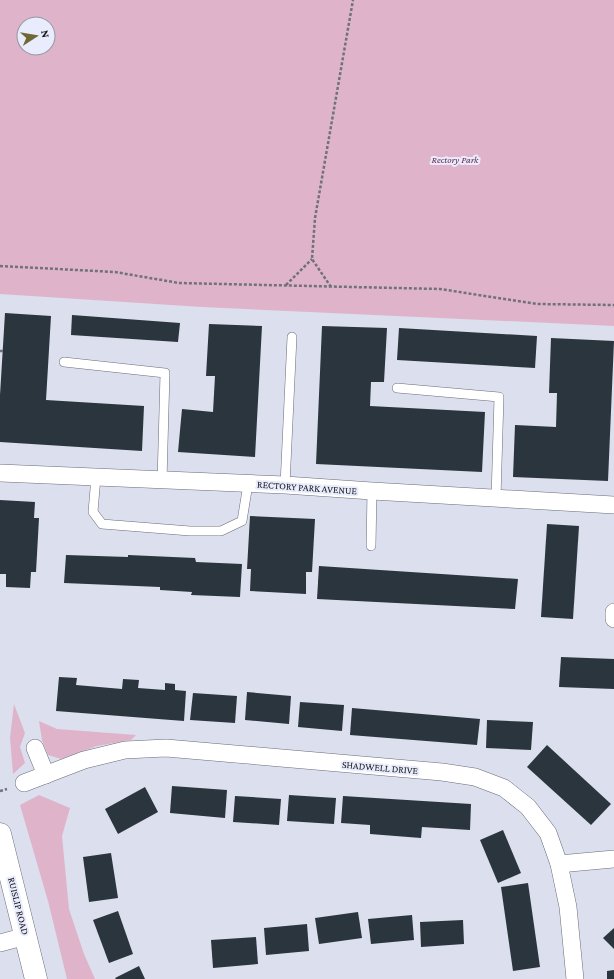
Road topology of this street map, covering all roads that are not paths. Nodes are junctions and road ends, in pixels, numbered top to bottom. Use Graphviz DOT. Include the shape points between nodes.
graph roads {
  1 [pos="292,337"];
  2 [pos="64,362"];
  3 [pos="397,388"];
  4 [pos="0,473"];
  5 [pos="96,477"];
  6 [pos="162,481"];
  7 [pos="248,484"];
  8 [pos="285,485"];
  9 [pos="372,492"];
  10 [pos="496,498"];
  11 [pos="614,505"];
  12 [pos="372,546"];
  13 [pos="614,612"];
  14 [pos="614,619"];
  15 [pos="36,748"];
  16 [pos="46,775"];
  17 [pos="24,783"];
  18 [pos="0,834"];
  19 [pos="614,859"];
  20 [pos="559,864"];
  21 [pos="26,936"];
  22 [pos="0,943"];
  23 [pos="36,979"];
  24 [pos="575,979"];
  1 -- 8 [label="lane"];
  2 -- 6 [label="lane" via="166,374"];
  3 -- 10 [label="lane" via="499,396"];
  4 -- 5 [label="street, RECTORY PARK AVENUE"];
  5 -- 6 [label="street, RECTORY PARK AVENUE"];
  5 -- 7 [label="lane" via="93,512 102,524 190,531 221,530 242,521"];
  6 -- 7 [label="street, RECTORY PARK AVENUE"];
  7 -- 8 [label="street, RECTORY PARK AVENUE"];
  8 -- 9 [label="street, RECTORY PARK AVENUE"];
  9 -- 10 [label="street, RECTORY PARK AVENUE"];
  9 -- 12 [label="lane"];
  10 -- 11 [label="street, RECTORY PARK AVENUE"];
  13 -- 14 [label="street"];
  15 -- 16 [label="street"];
  16 -- 17 [label="street, SHADWELL DRIVE"];
  16 -- 20 [label="street, SHADWELL DRIVE" via="84,760 125,750 166,748 475,777 504,788 528,807 548,834"];
  18 -- 21 [label="main road, RUISLIP ROAD"];
  19 -- 20 [label="street"];
  20 -- 24 [label="street, SHADWELL DRIVE" via="568,907"];
  21 -- 22 [label="street"];
  21 -- 23 [label="main road, RUISLIP ROAD"];
}
